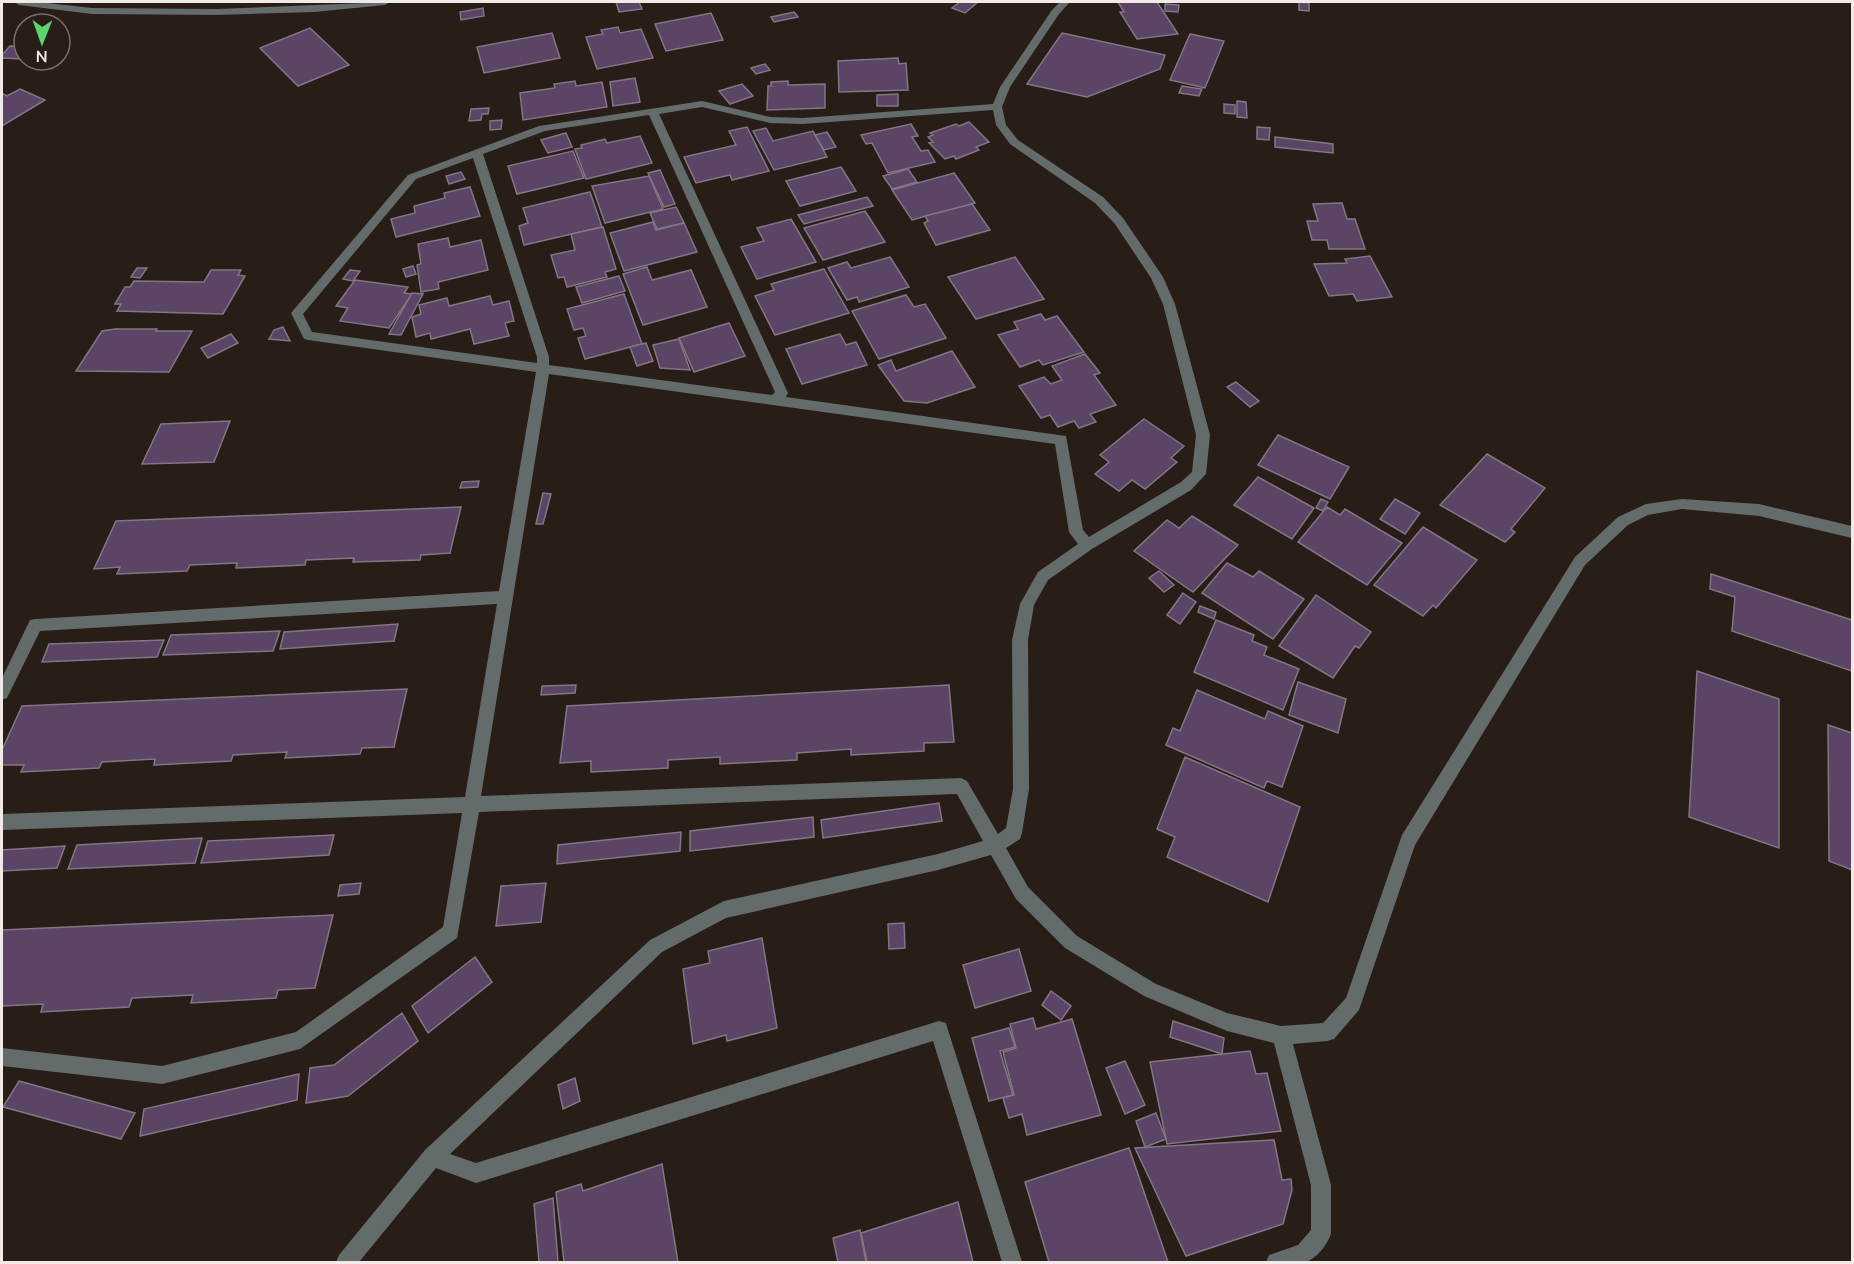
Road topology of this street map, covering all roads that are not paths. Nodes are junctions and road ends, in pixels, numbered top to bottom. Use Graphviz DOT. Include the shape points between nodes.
graph roads {
  1 [pos="19,2"];
  2 [pos="385,2"];
  3 [pos="1065,2"];
  4 [pos="997,107"];
  5 [pos="653,112"];
  6 [pos="477,153"];
  7 [pos="543,369"];
  8 [pos="775,401"];
  9 [pos="1852,532"];
  10 [pos="1088,545"];
  11 [pos="506,597"];
  12 [pos="2,693"];
  13 [pos="472,806"];
  14 [pos="2,822"];
  15 [pos="993,846"];
  16 [pos="1281,1035"];
  17 [pos="2,1057"];
  18 [pos="432,1157"];
  19 [pos="346,1263"];
  20 [pos="1012,1263"];
  21 [pos="1276,1263"];
  1 -- 2 [label="street" via="92,11 217,12"];
  3 -- 4 [label="street" via="1005,87"];
  4 -- 5 [label="street" via="803,121 770,120 702,105"];
  4 -- 10 [label="street" via="1001,125 1014,142 1099,200 1119,221 1157,277 1169,304 1203,435 1199,474 1186,486"];
  5 -- 6 [label="street" via="543,128"];
  5 -- 8 [label="street" via="782,393"];
  6 -- 7 [label="street" via="543,357"];
  6 -- 7 [label="street" via="412,177 297,313 308,336"];
  7 -- 8 [label="street"];
  7 -- 11 [label="street"];
  8 -- 10 [label="street" via="1061,440 1076,532"];
  9 -- 16 [label="street" via="1759,510 1682,504 1646,510 1623,521 1580,561 1408,841 1353,1004 1327,1032"];
  10 -- 15 [label="street" via="1043,576 1027,604 1020,640 1021,789 1014,833"];
  11 -- 12 [label="street" via="35,625"];
  11 -- 13 [label="street"];
  13 -- 14 [label="street"];
  13 -- 15 [label="street" via="961,786"];
  13 -- 17 [label="street" via="451,932 300,1040 162,1075"];
  15 -- 16 [label="street" via="1023,893 1071,942 1150,990 1227,1022"];
  15 -- 18 [label="street" via="724,910 656,946"];
  16 -- 21 [label="street" via="1321,1185 1321,1234 1304,1253"];
  18 -- 19 [label="street"];
  18 -- 20 [label="street" via="476,1173 939,1030"];
}
